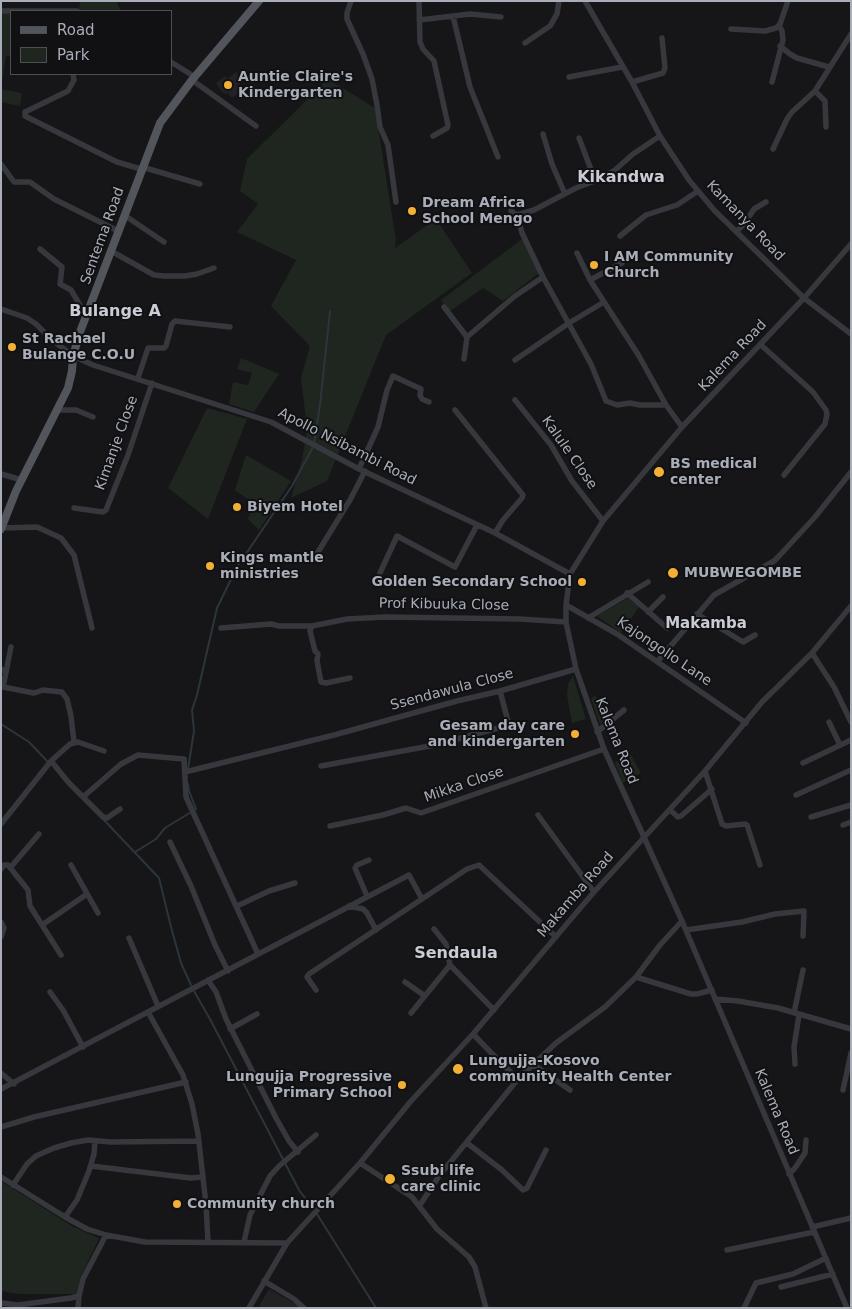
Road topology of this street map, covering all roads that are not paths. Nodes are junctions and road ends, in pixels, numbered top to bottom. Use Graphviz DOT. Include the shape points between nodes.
graph roads {
  1 [pos="259,1"];
  2 [pos="351,1"];
  3 [pos="419,1"];
  4 [pos="559,1"];
  5 [pos="585,1"];
  6 [pos="788,1"];
  7 [pos="454,16"];
  8 [pos="502,17"];
  9 [pos="419,20"];
  10 [pos="779,25"];
  11 [pos="731,29"];
  12 [pos="851,34"];
  13 [pos="662,38"];
  14 [pos="525,42"];
  15 [pos="780,46"];
  16 [pos="172,63"];
  17 [pos="622,67"];
  18 [pos="829,67"];
  19 [pos="73,75"];
  20 [pos="568,77"];
  21 [pos="193,78"];
  22 [pos="632,82"];
  23 [pos="772,82"];
  24 [pos="815,91"];
  25 [pos="256,126"];
  26 [pos="826,127"];
  27 [pos="543,134"];
  28 [pos="433,136"];
  29 [pos="660,136"];
  30 [pos="579,138"];
  31 [pos="773,149"];
  32 [pos="498,157"];
  33 [pos="1,164"];
  34 [pos="142,168"];
  35 [pos="595,180"];
  36 [pos="200,184"];
  37 [pos="698,191"];
  38 [pos="565,194"];
  39 [pos="396,202"];
  40 [pos="766,202"];
  41 [pos="124,214"];
  42 [pos="118,231"];
  43 [pos="736,232"];
  44 [pos="620,236"];
  45 [pos="164,242"];
  46 [pos="851,244"];
  47 [pos="40,249"];
  48 [pos="111,251"];
  49 [pos="577,253"];
  50 [pos="622,263"];
  51 [pos="214,268"];
  52 [pos="543,277"];
  53 [pos="590,280"];
  54 [pos="804,298"];
  55 [pos="604,302"];
  56 [pos="444,307"];
  57 [pos="1,309"];
  58 [pos="88,312"];
  59 [pos="569,323"];
  60 [pos="230,326"];
  61 [pos="851,334"];
  62 [pos="467,337"];
  63 [pos="761,345"];
  64 [pos="73,356"];
  65 [pos="464,360"];
  66 [pos="515,360"];
  67 [pos="138,378"];
  68 [pos="152,383"];
  69 [pos="515,400"];
  70 [pos="429,402"];
  71 [pos="666,405"];
  72 [pos="56,410"];
  73 [pos="455,410"];
  74 [pos="93,416"];
  75 [pos="682,427"];
  76 [pos="362,470"];
  77 [pos="851,472"];
  78 [pos="1,474"];
  79 [pos="784,475"];
  80 [pos="22,480"];
  81 [pos="74,508"];
  82 [pos="603,520"];
  83 [pos="477,525"];
  84 [pos="2,529"];
  85 [pos="495,534"];
  86 [pos="318,552"];
  87 [pos="380,573"];
  88 [pos="570,574"];
  89 [pos="648,582"];
  90 [pos="627,593"];
  91 [pos="663,597"];
  92 [pos="566,605"];
  93 [pos="851,606"];
  94 [pos="648,612"];
  95 [pos="698,614"];
  96 [pos="588,618"];
  97 [pos="566,622"];
  98 [pos="312,626"];
  99 [pos="92,628"];
  100 [pos="221,628"];
  101 [pos="667,628"];
  102 [pos="755,635"];
  103 [pos="11,647"];
  104 [pos="812,653"];
  105 [pos="657,662"];
  106 [pos="576,669"];
  107 [pos="4,670"];
  108 [pos="350,678"];
  109 [pos="500,691"];
  110 [pos="624,710"];
  111 [pos="829,722"];
  112 [pos="851,722"];
  113 [pos="746,723"];
  114 [pos="597,732"];
  115 [pos="851,740"];
  116 [pos="74,742"];
  117 [pos="840,745"];
  118 [pos="604,749"];
  119 [pos="104,751"];
  120 [pos="51,761"];
  121 [pos="803,762"];
  122 [pos="320,766"];
  123 [pos="851,770"];
  124 [pos="705,771"];
  125 [pos="188,772"];
  126 [pos="712,789"];
  127 [pos="796,794"];
  128 [pos="84,797"];
  129 [pos="851,805"];
  130 [pos="120,809"];
  131 [pos="670,810"];
  132 [pos="538,816"];
  133 [pos="811,817"];
  134 [pos="851,822"];
  135 [pos="1,824"];
  136 [pos="844,825"];
  137 [pos="330,826"];
  138 [pos="39,834"];
  139 [pos="644,838"];
  140 [pos="170,842"];
  141 [pos="369,860"];
  142 [pos="71,865"];
  143 [pos="760,865"];
  144 [pos="10,868"];
  145 [pos="1,869"];
  146 [pos="295,883"];
  147 [pos="594,892"];
  148 [pos="87,894"];
  149 [pos="367,896"];
  150 [pos="422,899"];
  151 [pos="236,906"];
  152 [pos="349,906"];
  153 [pos="98,913"];
  154 [pos="682,921"];
  155 [pos="1,922"];
  156 [pos="42,925"];
  157 [pos="434,929"];
  158 [pos="376,930"];
  159 [pos="686,930"];
  160 [pos="803,936"];
  161 [pos="1,937"];
  162 [pos="556,937"];
  163 [pos="129,938"];
  164 [pos="258,954"];
  165 [pos="61,955"];
  166 [pos="450,965"];
  167 [pos="803,970"];
  168 [pos="228,971"];
  169 [pos="636,977"];
  170 [pos="208,980"];
  171 [pos="406,982"];
  172 [pos="316,990"];
  173 [pos="712,990"];
  174 [pos="50,992"];
  175 [pos="425,996"];
  176 [pos="715,999"];
  177 [pos="158,1006"];
  178 [pos="494,1010"];
  179 [pos="148,1012"];
  180 [pos="411,1013"];
  181 [pos="257,1014"];
  182 [pos="796,1014"];
  183 [pos="230,1029"];
  184 [pos="851,1029"];
  185 [pos="473,1034"];
  186 [pos="83,1047"];
  187 [pos="851,1053"];
  188 [pos="795,1064"];
  189 [pos="534,1065"];
  190 [pos="1,1073"];
  191 [pos="518,1079"];
  192 [pos="186,1082"];
  193 [pos="14,1084"];
  194 [pos="1,1090"];
  195 [pos="570,1090"];
  196 [pos="842,1090"];
  197 [pos="1,1128"];
  198 [pos="316,1135"];
  199 [pos="806,1140"];
  200 [pos="95,1141"];
  201 [pos="199,1141"];
  202 [pos="467,1143"];
  203 [pos="546,1150"];
  204 [pos="298,1152"];
  205 [pos="360,1162"];
  206 [pos="90,1166"];
  207 [pos="789,1174"];
  208 [pos="1,1177"];
  209 [pos="203,1178"];
  210 [pos="13,1184"];
  211 [pos="420,1205"];
  212 [pos="65,1217"];
  213 [pos="851,1218"];
  214 [pos="813,1229"];
  215 [pos="106,1235"];
  216 [pos="208,1242"];
  217 [pos="244,1242"];
  218 [pos="287,1242"];
  219 [pos="727,1250"];
  220 [pos="826,1258"];
  221 [pos="833,1274"];
  222 [pos="264,1281"];
  223 [pos="782,1287"];
  224 [pos="78,1296"];
  225 [pos="1,1303"];
  226 [pos="17,1306"];
  227 [pos="78,1308"];
  228 [pos="249,1308"];
  229 [pos="304,1308"];
  230 [pos="486,1308"];
  231 [pos="744,1308"];
  232 [pos="846,1308"];
  1 -- 21 [label="main road, Sentema Road"];
  2 -- 39 [label="street" via="347,19 372,79 380,127 388,145"];
  3 -- 9 [label="street"];
  4 -- 14 [label="street" via="557,14 550,26"];
  5 -- 17 [label="street, Kamanya Road"];
  6 -- 10 [label="street"];
  7 -- 8 [label="street"];
  7 -- 9 [label="street"];
  7 -- 32 [label="street" via="470,87"];
  9 -- 28 [label="street" via="421,46 434,60 448,125"];
  10 -- 11 [label="street" via="765,31"];
  10 -- 15 [label="street" via="783,36"];
  12 -- 18 [label="street"];
  13 -- 22 [label="street" via="663,73"];
  15 -- 18 [label="street" via="797,58"];
  15 -- 23 [label="street"];
  16 -- 21 [label="street"];
  17 -- 20 [label="street"];
  17 -- 22 [label="street, Kamanya Road"];
  18 -- 24 [label="street"];
  19 -- 34 [label="street" via="68,91 25,112 25,116 117,162"];
  21 -- 25 [label="street"];
  21 -- 34 [label="main road, Sentema Road" via="160,123"];
  22 -- 29 [label="street, Kamanya Road"];
  24 -- 26 [label="street" via="825,101"];
  24 -- 31 [label="street" via="792,112"];
  27 -- 38 [label="street"];
  29 -- 35 [label="street" via="615,170"];
  29 -- 37 [label="street, Kamanya Road"];
  30 -- 35 [label="street"];
  33 -- 42 [label="street" via="14,182 30,182 54,199"];
  34 -- 36 [label="street"];
  34 -- 41 [label="main road, Sentema Road"];
  35 -- 38 [label="street"];
  37 -- 43 [label="street, Kamanya Road"];
  37 -- 44 [label="street" via="682,203 646,215"];
  38 -- 52 [label="street" via="534,210 514,213"];
  40 -- 43 [label="street" via="754,210"];
  41 -- 42 [label="main road, Sentema Road"];
  41 -- 45 [label="street"];
  42 -- 48 [label="main road, Sentema Road"];
  43 -- 54 [label="street, Kamanya Road"];
  46 -- 54 [label="street, Kalema Road"];
  47 -- 58 [label="street" via="62,266 60,284 71,290"];
  48 -- 51 [label="street" via="154,275 185,276"];
  48 -- 58 [label="main road, Sentema Road"];
  49 -- 53 [label="street"];
  50 -- 53 [label="street"];
  52 -- 59 [label="street"];
  52 -- 62 [label="street"];
  53 -- 55 [label="street"];
  54 -- 61 [label="street, Kamanya Road"];
  54 -- 63 [label="street, Kalema Road"];
  55 -- 59 [label="street"];
  55 -- 71 [label="street"];
  56 -- 62 [label="street"];
  57 -- 64 [label="street, Apollo Nsibambi Road" via="27,318"];
  58 -- 64 [label="main road, Sentema Road"];
  59 -- 66 [label="street"];
  59 -- 71 [label="street" via="606,401 617,405"];
  60 -- 67 [label="street" via="175,321 164,348 148,348"];
  62 -- 65 [label="street"];
  63 -- 75 [label="street, Kalema Road"];
  63 -- 79 [label="street" via="813,392 827,414 825,424"];
  64 -- 67 [label="street, Apollo Nsibambi Road"];
  64 -- 72 [label="main road, Sentema Road" via="70,379"];
  67 -- 68 [label="street, Apollo Nsibambi Road"];
  68 -- 76 [label="street, Apollo Nsibambi Road" via="271,422"];
  68 -- 81 [label="street, Kimanje Close" via="106,510"];
  69 -- 82 [label="street, Kalule Close"];
  70 -- 76 [label="street" via="422,399 421,390 393,376"];
  71 -- 75 [label="street"];
  72 -- 74 [label="street" via="76,410"];
  72 -- 80 [label="main road, Sentema Road"];
  73 -- 85 [label="street" via="523,495"];
  75 -- 82 [label="street, Kalema Road"];
  76 -- 83 [label="street, Apollo Nsibambi Road"];
  76 -- 86 [label="street" via="350,500"];
  77 -- 95 [label="street" via="780,555 714,594"];
  78 -- 80 [label="street"];
  80 -- 84 [label="main road, Sentema Road"];
  82 -- 88 [label="street, Kalema Road"];
  83 -- 85 [label="street, Apollo Nsibambi Road"];
  83 -- 87 [label="street" via="455,568 397,536"];
  84 -- 99 [label="street" via="37,526 61,538 74,554"];
  85 -- 88 [label="street, Apollo Nsibambi Road"];
  88 -- 92 [label="street, Kalema Road"];
  89 -- 90 [label="street"];
  90 -- 94 [label="street"];
  90 -- 96 [label="street"];
  91 -- 94 [label="street"];
  92 -- 96 [label="street, Kajongollo Lane"];
  92 -- 97 [label="street, Kalema Road"];
  93 -- 104 [label="street, Makamba Road"];
  94 -- 101 [label="street"];
  95 -- 102 [label="street" via="743,642"];
  95 -- 105 [label="street"];
  96 -- 105 [label="street, Kajongollo Lane" via="618,634"];
  97 -- 98 [label="street, Prof Kibuuka Close" via="385,616"];
  97 -- 106 [label="street, Kalema Road"];
  98 -- 100 [label="street, Prof Kibuuka Close" via="271,624"];
  98 -- 108 [label="street" via="310,631 318,654 316,661 321,682"];
  103 -- 107 [label="street"];
  104 -- 112 [label="street"];
  104 -- 113 [label="street, Makamba Road" via="762,702"];
  105 -- 113 [label="street, Kajongollo Lane"];
  106 -- 109 [label="street, Ssendawula Close"];
  106 -- 114 [label="street, Kalema Road"];
  107 -- 116 [label="street" via="3,687 34,693 43,690 62,692 67,699"];
  109 -- 122 [label="street" via="509,725 435,745"];
  109 -- 125 [label="street, Ssendawula Close"];
  110 -- 114 [label="street"];
  111 -- 117 [label="street"];
  113 -- 124 [label="street, Makamba Road"];
  114 -- 118 [label="street, Kalema Road"];
  115 -- 117 [label="street"];
  116 -- 119 [label="street"];
  116 -- 120 [label="street"];
  117 -- 121 [label="street"];
  118 -- 137 [label="street, Mikka Close" via="421,813 406,808"];
  118 -- 139 [label="street, Kalema Road"];
  120 -- 128 [label="street"];
  120 -- 135 [label="street"];
  123 -- 127 [label="street"];
  124 -- 126 [label="street"];
  124 -- 131 [label="street, Makamba Road"];
  125 -- 128 [label="street" via="184,759 138,755 121,764"];
  125 -- 151 [label="street" via="186,797"];
  126 -- 131 [label="street" via="681,816"];
  126 -- 143 [label="street" via="723,826 745,824 748,827"];
  128 -- 130 [label="street" via="103,817 107,818"];
  129 -- 133 [label="street"];
  131 -- 139 [label="street, Makamba Road"];
  132 -- 147 [label="street"];
  134 -- 136 [label="street"];
  138 -- 144 [label="street"];
  139 -- 147 [label="street, Makamba Road"];
  139 -- 154 [label="street, Kalema Road"];
  140 -- 168 [label="street"];
  141 -- 149 [label="street" via="355,868"];
  142 -- 148 [label="street"];
  144 -- 145 [label="street" via="6,864"];
  144 -- 156 [label="street" via="28,890 30,906"];
  146 -- 151 [label="street"];
  147 -- 162 [label="street, Makamba Road"];
  148 -- 153 [label="street"];
  148 -- 156 [label="street"];
  149 -- 150 [label="street" via="409,874"];
  149 -- 152 [label="street"];
  150 -- 158 [label="street"];
  150 -- 162 [label="street" via="479,864"];
  151 -- 164 [label="street"];
  152 -- 158 [label="street" via="363,909"];
  152 -- 164 [label="street"];
  154 -- 159 [label="street, Kalema Road"];
  154 -- 169 [label="street"];
  155 -- 161 [label="street" via="4,928"];
  156 -- 165 [label="street"];
  157 -- 166 [label="street" via="446,944"];
  158 -- 172 [label="street" via="307,975"];
  159 -- 160 [label="street" via="804,911"];
  159 -- 173 [label="street, Kalema Road"];
  162 -- 178 [label="street, Makamba Road"];
  163 -- 177 [label="street"];
  164 -- 168 [label="street"];
  166 -- 175 [label="street"];
  166 -- 178 [label="street"];
  167 -- 182 [label="street"];
  168 -- 170 [label="street"];
  169 -- 173 [label="street" via="691,994"];
  169 -- 189 [label="street"];
  170 -- 177 [label="street"];
  170 -- 183 [label="street"];
  171 -- 175 [label="street"];
  173 -- 176 [label="street, Kalema Road"];
  174 -- 186 [label="street"];
  175 -- 180 [label="street"];
  176 -- 182 [label="street" via="757,1004"];
  176 -- 207 [label="street, Kalema Road"];
  177 -- 179 [label="street"];
  178 -- 185 [label="street, Makamba Road"];
  179 -- 186 [label="street"];
  179 -- 192 [label="street"];
  181 -- 183 [label="street"];
  182 -- 184 [label="street"];
  182 -- 188 [label="street"];
  183 -- 204 [label="street" via="276,1118"];
  185 -- 191 [label="street"];
  185 -- 205 [label="street, Makamba Road"];
  186 -- 193 [label="street"];
  187 -- 196 [label="street"];
  189 -- 191 [label="street"];
  189 -- 195 [label="street"];
  190 -- 193 [label="street"];
  191 -- 202 [label="street"];
  192 -- 197 [label="street" via="34,1117"];
  192 -- 201 [label="street"];
  193 -- 194 [label="street"];
  198 -- 204 [label="street"];
  199 -- 207 [label="street" via="805,1153"];
  200 -- 201 [label="street"];
  200 -- 206 [label="street"];
  200 -- 210 [label="street" via="44,1151 31,1160"];
  201 -- 209 [label="street"];
  202 -- 203 [label="street" via="523,1190"];
  202 -- 211 [label="street"];
  204 -- 217 [label="street" via="279,1166 266,1183 250,1214"];
  205 -- 211 [label="street"];
  205 -- 218 [label="street, Makamba Road"];
  206 -- 209 [label="street"];
  206 -- 212 [label="street" via="78,1200"];
  207 -- 214 [label="street, Kalema Road"];
  208 -- 210 [label="street"];
  209 -- 216 [label="street"];
  210 -- 212 [label="street"];
  211 -- 230 [label="street" via="437,1230 473,1262"];
  212 -- 215 [label="street"];
  213 -- 214 [label="street"];
  214 -- 219 [label="street"];
  214 -- 220 [label="street, Kalema Road"];
  215 -- 216 [label="street" via="144,1242"];
  215 -- 224 [label="street" via="83,1279"];
  216 -- 217 [label="street"];
  217 -- 218 [label="street"];
  218 -- 222 [label="street, Makamba Road"];
  220 -- 221 [label="street, Kalema Road"];
  220 -- 231 [label="street" via="793,1274 756,1282"];
  221 -- 223 [label="street"];
  221 -- 232 [label="street, Kalema Road"];
  222 -- 228 [label="street, Makamba Road"];
  222 -- 229 [label="street"];
  224 -- 226 [label="street"];
  224 -- 227 [label="street"];
  225 -- 226 [label="street"];
}
